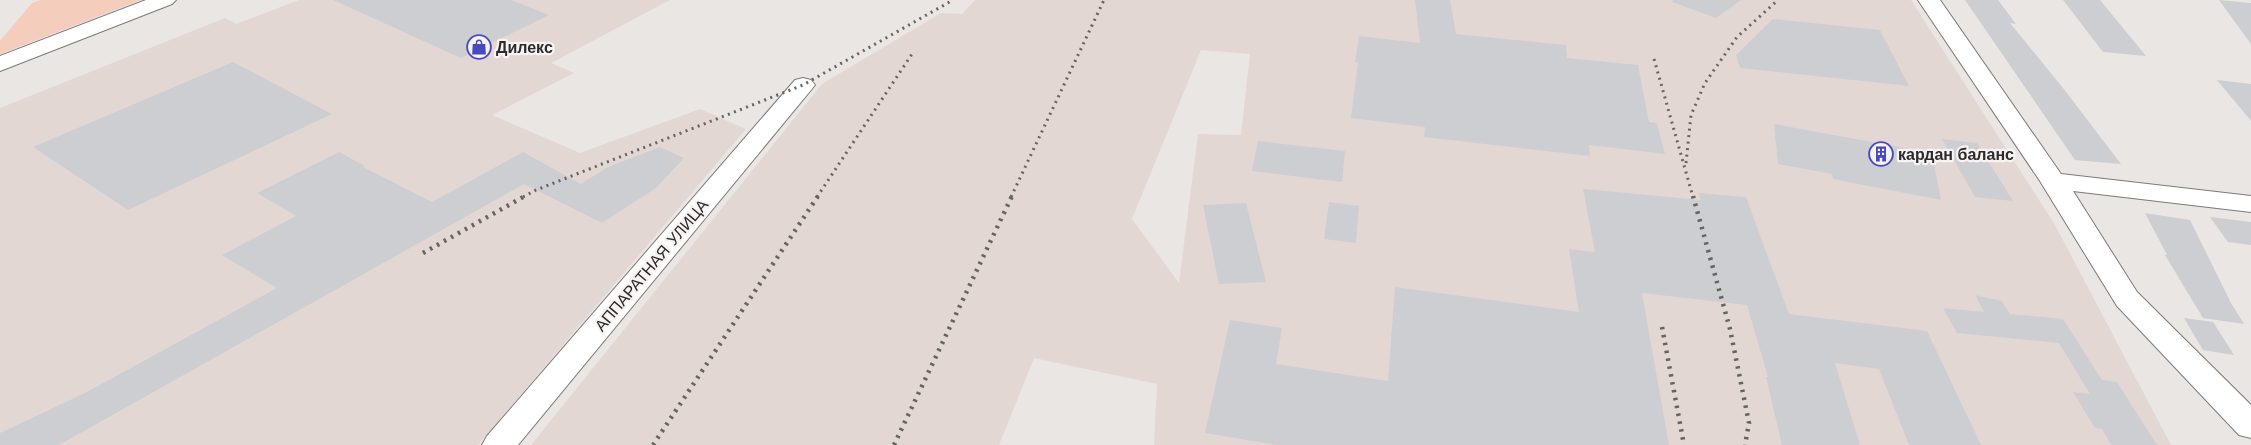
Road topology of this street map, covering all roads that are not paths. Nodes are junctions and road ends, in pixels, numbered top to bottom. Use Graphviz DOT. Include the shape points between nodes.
graph roads {
  1 [pos="164,0"];
  2 [pos="1929,0"];
  3 [pos="0,64"];
  4 [pos="803,85"];
  5 [pos="2054,181"];
  6 [pos="2251,204"];
  7 [pos="2251,426"];
  8 [pos="499,445"];
  1 -- 3 [label="street"];
  2 -- 5 [label="street"];
  4 -- 8 [label="street, АППАРАТНАЯ УЛИЦА"];
  5 -- 6 [label="street"];
  5 -- 7 [label="street" via="2127,298"];
}
